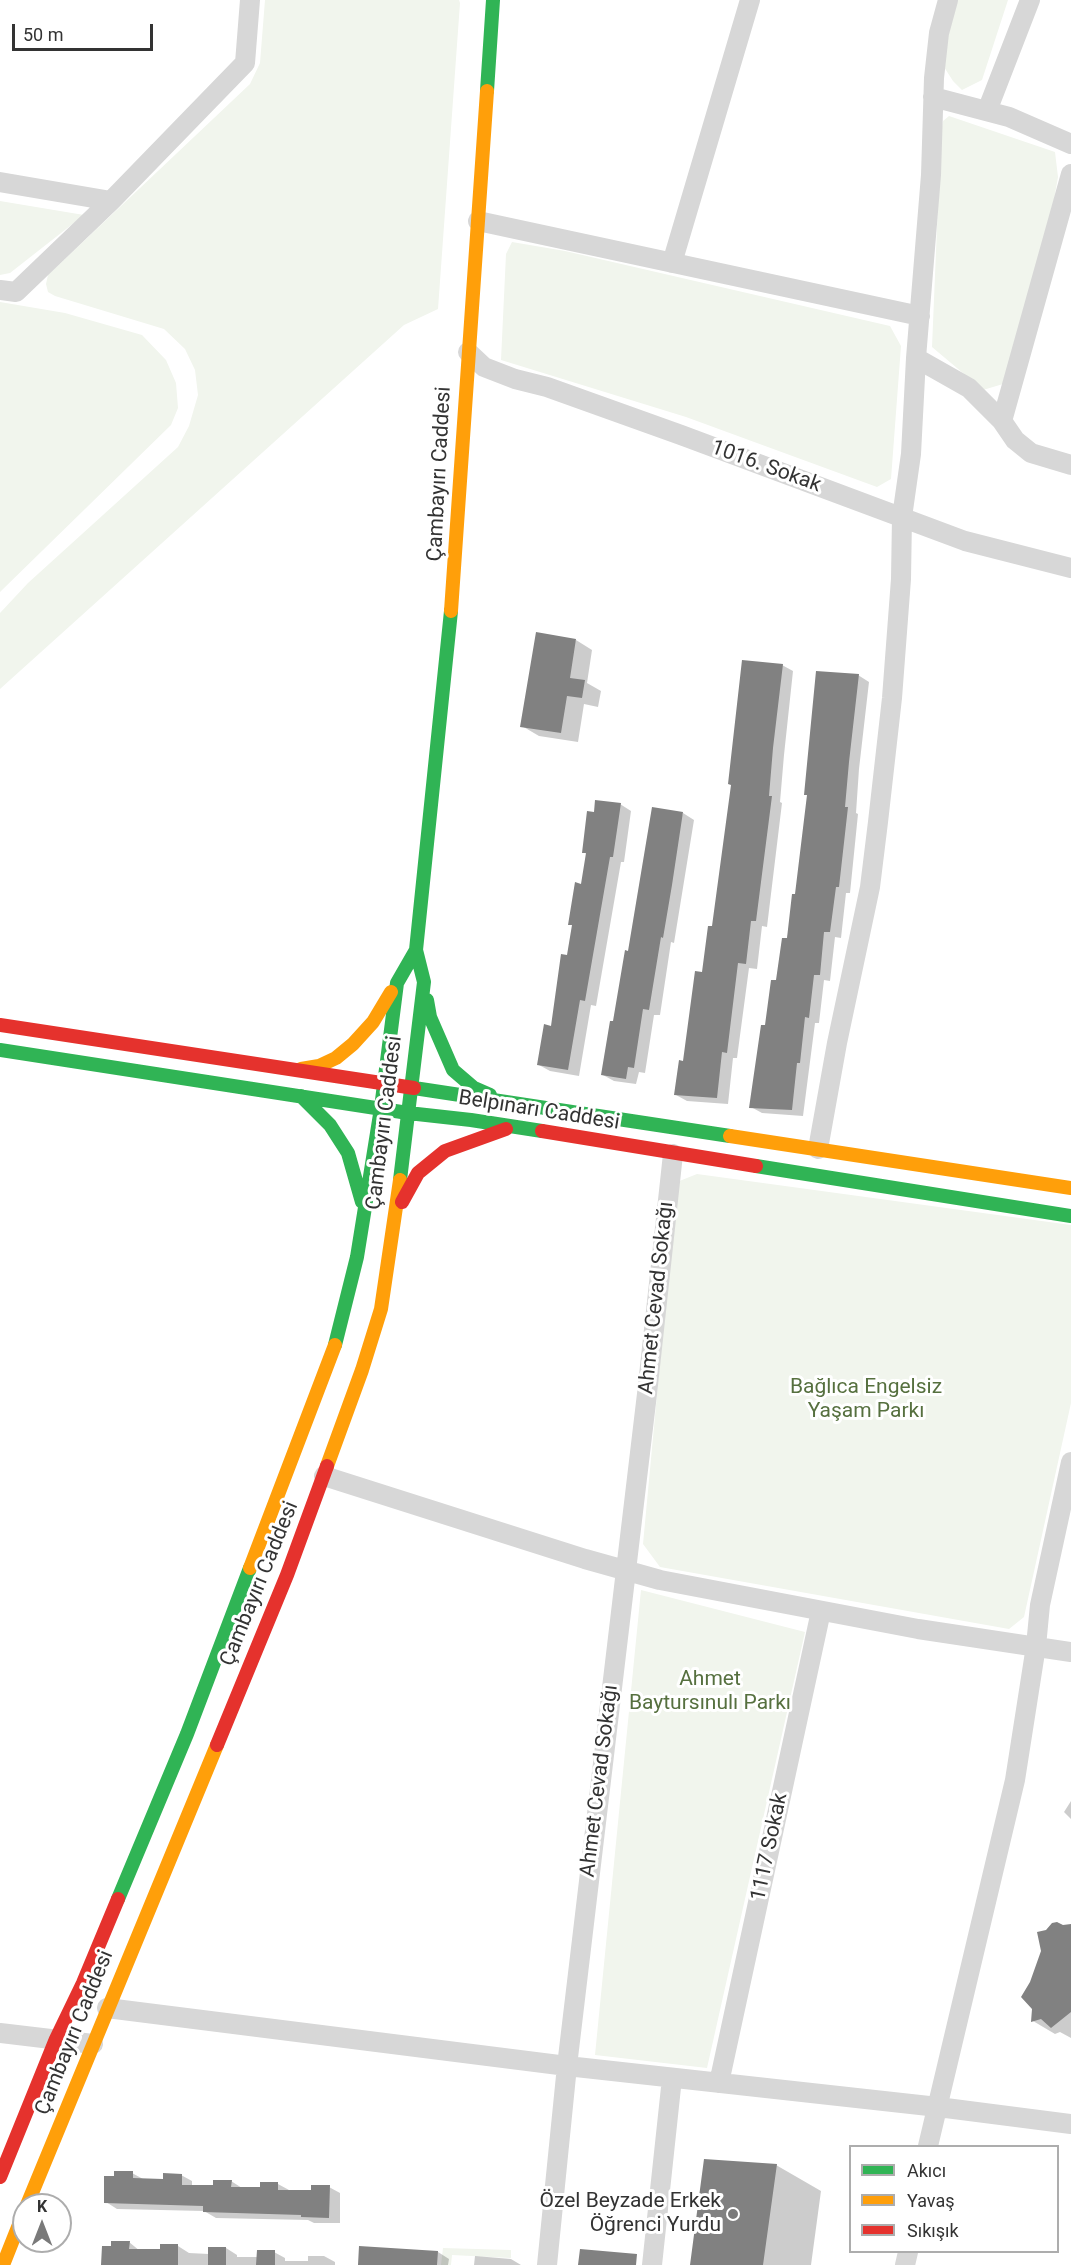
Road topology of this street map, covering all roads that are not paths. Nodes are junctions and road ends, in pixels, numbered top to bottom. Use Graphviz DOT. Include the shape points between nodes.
graph roads {
  1 [pos="250,0"];
  2 [pos="493,0"];
  3 [pos="750,0"];
  4 [pos="948,0"];
  5 [pos="1030,0"];
  6 [pos="933,97"];
  7 [pos="987,111"];
  8 [pos="1071,144"];
  9 [pos="1071,174"];
  10 [pos="0,182"];
  11 [pos="111,201"];
  12 [pos="478,221"];
  13 [pos="672,263"];
  14 [pos="0,290"];
  15 [pos="920,316"];
  16 [pos="468,352"];
  17 [pos="916,358"];
  18 [pos="1002,421"];
  19 [pos="1071,465"];
  20 [pos="902,517"];
  21 [pos="1071,568"];
  22 [pos="416,950"];
  23 [pos="424,982"];
  24 [pos="397,983"];
  25 [pos="0,1025"];
  26 [pos="0,1050"];
  27 [pos="294,1071"];
  28 [pos="383,1084"];
  29 [pos="411,1089"];
  30 [pos="301,1096"];
  31 [pos="505,1102"];
  32 [pos="381,1108"];
  33 [pos="408,1113"];
  34 [pos="512,1127"];
  35 [pos="818,1149"];
  36 [pos="673,1154"];
  37 [pos="1071,1188"];
  38 [pos="396,1213"];
  39 [pos="364,1214"];
  40 [pos="1071,1216"];
  41 [pos="1071,1462"];
  42 [pos="324,1476"];
  43 [pos="626,1571"];
  44 [pos="821,1611"];
  45 [pos="1036,1646"];
  46 [pos="1071,1652"];
  47 [pos="107,2008"];
  48 [pos="0,2033"];
  49 [pos="56,2039"];
  50 [pos="93,2044"];
  51 [pos="567,2066"];
  52 [pos="672,2078"];
  53 [pos="719,2083"];
  54 [pos="938,2107"];
  55 [pos="1071,2124"];
  56 [pos="928,2145"];
  57 [pos="0,2177"];
  58 [pos="32,2193"];
  59 [pos="12,2242"];
  60 [pos="3,2265"];
  61 [pos="547,2265"];
  62 [pos="652,2265"];
  1 -- 11 [label="street" via="244,63"];
  2 -- 12 [label="main road, Çambayırı Caddesi"];
  3 -- 13 [label="street"];
  4 -- 6 [label="street" via="939,33"];
  5 -- 7 [label="street"];
  6 -- 7 [label="street"];
  6 -- 15 [label="street"];
  7 -- 8 [label="street"];
  9 -- 18 [label="street"];
  10 -- 11 [label="street"];
  11 -- 14 [label="street" via="16,292"];
  12 -- 13 [label="street"];
  12 -- 16 [label="main road, Çambayırı Caddesi"];
  13 -- 15 [label="street"];
  15 -- 17 [label="street"];
  16 -- 20 [label="street, 1016. Sokak" via="484,367 515,379 547,387"];
  16 -- 22 [label="main road, Çambayırı Caddesi" via="455,577"];
  17 -- 18 [label="street" via="969,388"];
  17 -- 20 [label="street" via="911,454"];
  18 -- 19 [label="street" via="1015,440 1031,453"];
  20 -- 21 [label="street, 1016. Sokak" via="965,541"];
  20 -- 35 [label="street" via="892,698 870,887"];
  22 -- 23 [label="main road, Çambayırı Caddesi"];
  22 -- 24 [label="main road, Çambayırı Caddesi"];
  23 -- 29 [label="main road, Çambayırı Caddesi"];
  23 -- 31 [label="main road" via="430,1017 453,1070 474,1088"];
  24 -- 27 [label="main road" via="373,1022 353,1044 319,1066"];
  24 -- 28 [label="main road, Çambayırı Caddesi"];
  25 -- 27 [label="main road, Belpınarı Caddesi"];
  26 -- 30 [label="main road, Belpınarı Caddesi"];
  27 -- 28 [label="main road, Belpınarı Caddesi"];
  28 -- 29 [label="main road, Belpınarı Caddesi"];
  28 -- 32 [label="main road, Çambayırı Caddesi"];
  29 -- 31 [label="main road, Belpınarı Caddesi"];
  29 -- 33 [label="main road, Çambayırı Caddesi"];
  30 -- 32 [label="main road, Belpınarı Caddesi"];
  30 -- 39 [label="main road" via="330,1125 348,1153"];
  31 -- 35 [label="main road, Belpınarı Caddesi"];
  32 -- 33 [label="main road, Belpınarı Caddesi"];
  32 -- 39 [label="main road, Çambayırı Caddesi"];
  33 -- 34 [label="main road, Belpınarı Caddesi"];
  33 -- 38 [label="main road, Çambayırı Caddesi"];
  34 -- 36 [label="main road, Belpınarı Caddesi"];
  34 -- 38 [label="main road" via="445,1151 418,1173"];
  35 -- 37 [label="main road, Belpınarı Caddesi"];
  36 -- 40 [label="main road, Belpınarı Caddesi"];
  36 -- 43 [label="street, Ahmet Cevad Sokağı"];
  38 -- 42 [label="main road, Çambayırı Caddesi" via="381,1309"];
  39 -- 49 [label="main road, Çambayırı Caddesi" via="349,1295 325,1374 187,1734"];
  41 -- 45 [label="street" via="1040,1605"];
  42 -- 43 [label="street"];
  42 -- 47 [label="main road, Çambayırı Caddesi" via="288,1575"];
  43 -- 44 [label="street"];
  43 -- 51 [label="street, Ahmet Cevad Sokağı"];
  44 -- 45 [label="street"];
  44 -- 53 [label="street, 1117 Sokak"];
  45 -- 46 [label="street"];
  45 -- 54 [label="street" via="1015,1780"];
  47 -- 50 [label="main road, Çambayırı Caddesi"];
  47 -- 51 [label="street"];
  48 -- 49 [label="street"];
  49 -- 50 [label="street"];
  49 -- 57 [label="main road, Çambayırı Caddesi"];
  50 -- 58 [label="main road, Çambayırı Caddesi"];
  51 -- 52 [label="street"];
  51 -- 61 [label="street, Ahmet Cevad Sokağı"];
  52 -- 53 [label="street"];
  52 -- 62 [label="street"];
  53 -- 54 [label="street"];
  54 -- 55 [label="street"];
  54 -- 56 [label="street"];
  59 -- 60 [label="main road"];
}
